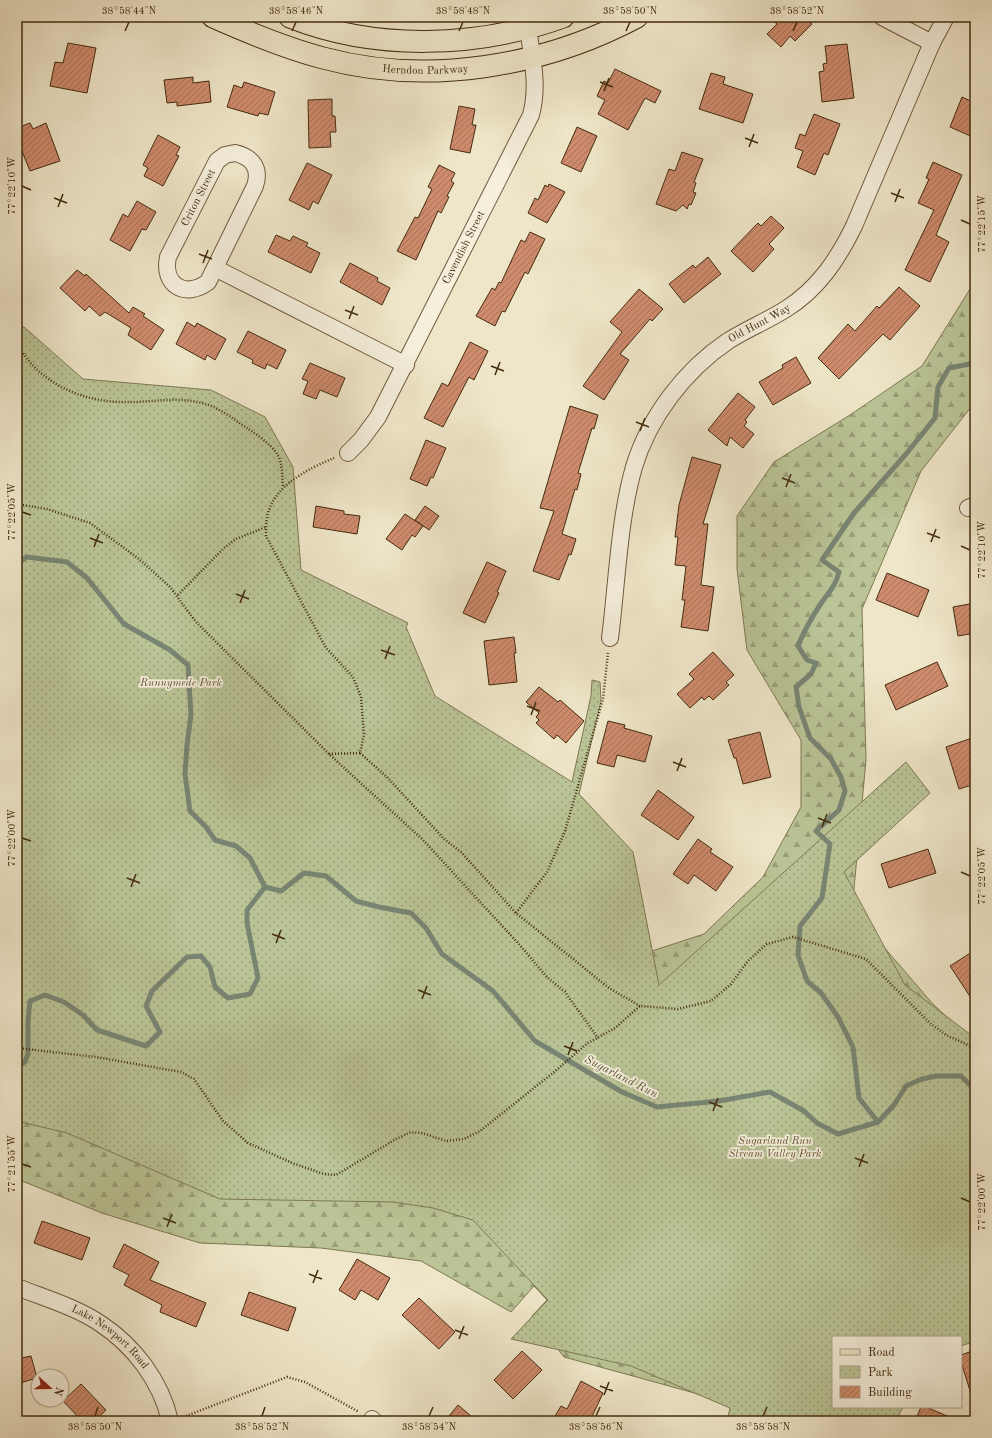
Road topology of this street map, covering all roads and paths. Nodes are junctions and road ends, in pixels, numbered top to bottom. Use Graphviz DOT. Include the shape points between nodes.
graph roads {
  1 [pos="213,17"];
  2 [pos="290,17"];
  3 [pos="563,17"];
  4 [pos="637,17"];
  5 [pos="882,17"];
  6 [pos="946,17"];
  7 [pos="528,28"];
  8 [pos="932,43"];
  9 [pos="532,58"];
  10 [pos="215,268"];
  11 [pos="17,343"];
  12 [pos="406,364"];
  13 [pos="348,453"];
  14 [pos="283,487"];
  15 [pos="17,504"];
  16 [pos="266,527"];
  17 [pos="178,595"];
  18 [pos="610,638"];
  19 [pos="360,753"];
  20 [pos="329,754"];
  21 [pos="516,912"];
  22 [pos="640,1006"];
  23 [pos="598,1038"];
  24 [pos="17,1048"];
  25 [pos="975,1048"];
  26 [pos="17,1287"];
  27 [pos="174,1420"];
  28 [pos="373,1420"];
  1 -- 9 [label="main road, Herndon Parkway" via="274,43 354,64 413,71 444,70"];
  2 -- 7 [label="main road" via="330,29 394,40 455,40"];
  3 -- 7 [label="main road"];
  4 -- 9 [label="main road, Herndon Parkway" via="591,39"];
  5 -- 8 [label="street"];
  6 -- 8 [label="street, Old Hunt Way"];
  7 -- 9 [label="street, Cavendish Street"];
  8 -- 18 [label="street, Old Hunt Way" via="844,248 828,271 808,293 786,309 728,342 702,362 662,408 646,437 627,496"];
  9 -- 12 [label="street, Cavendish Street" via="536,92 531,115"];
  10 -- 10 [label="street, Criton Street" via="208,282 200,288 191,290 181,289 173,284 166,267 168,257 217,162 225,155 235,153 253,162 258,179"];
  10 -- 12 [label="street"];
  11 -- 14 [label="path" via="35,368 59,386 86,398 123,402 187,400 204,403 224,412 257,435 278,454"];
  12 -- 13 [label="street, Cavendish Street" via="378,418"];
  13 -- 14 [label="path" via="319,464"];
  14 -- 16 [label="path" via="272,504"];
  15 -- 17 [label="path" via="48,509 90,523 139,559"];
  16 -- 17 [label="path" via="236,539 224,548"];
  16 -- 19 [label="path" via="266,536 326,648 353,677 361,697 364,735"];
  17 -- 20 [label="path" via="196,622"];
  18 -- 21 [label="path" via="602,698 565,831 548,872"];
  19 -- 20 [label="path"];
  19 -- 21 [label="path" via="388,777 444,839 461,852"];
  20 -- 23 [label="path" via="423,840 504,927 547,978 565,992"];
  21 -- 22 [label="path" via="609,988"];
  22 -- 23 [label="path" via="615,1028"];
  22 -- 25 [label="path" via="678,1009 711,1001 730,984 748,960 767,944 793,937 866,959 931,1024 946,1035"];
  23 -- 24 [label="path" via="588,1043 498,1118 464,1139 446,1141 411,1132 336,1175 324,1174 292,1163 248,1143 222,1121 194,1079 182,1072 96,1057"];
  26 -- 27 [label="street, Lake Newport Road" via="83,1314 120,1339 139,1359 155,1382"];
  27 -- 28 [label="path" via="286,1377 305,1382"];
}
